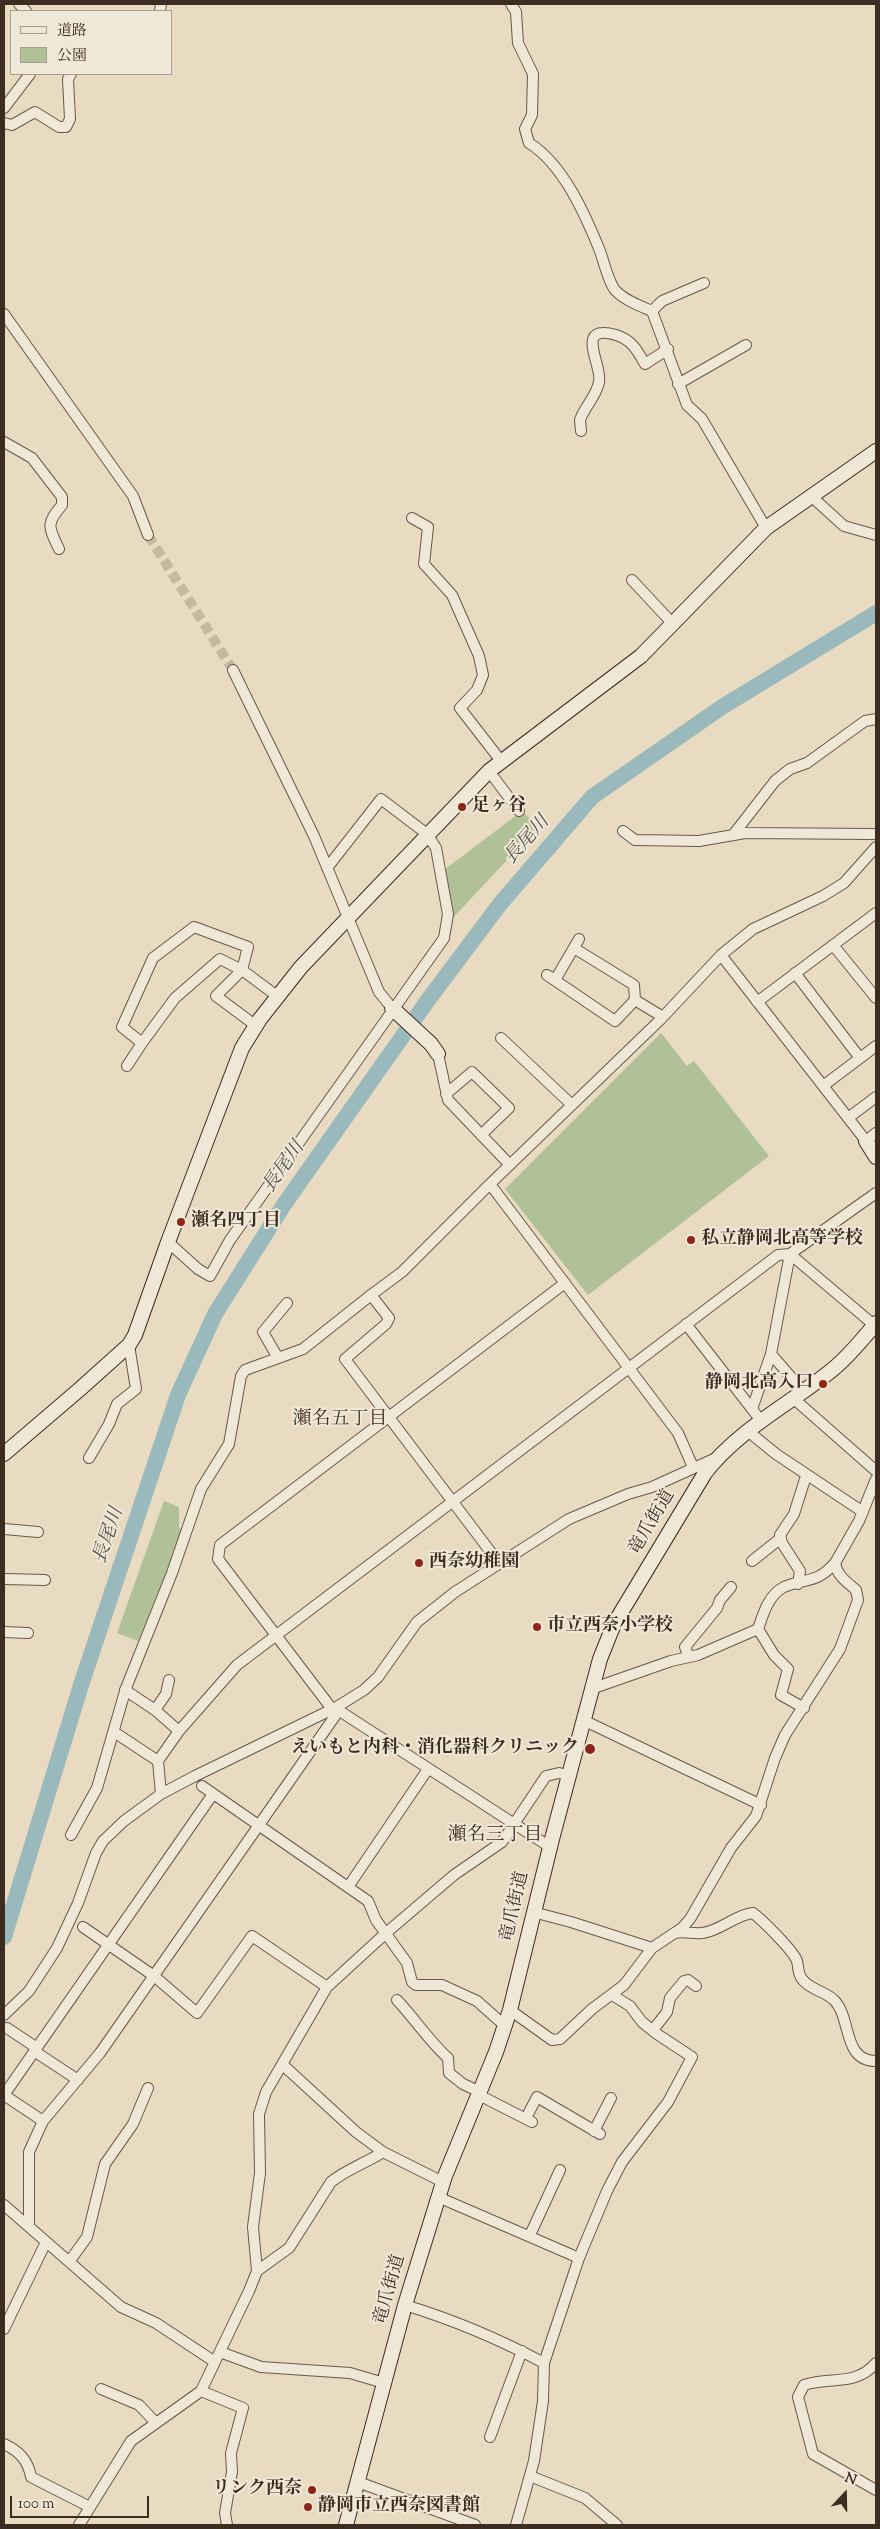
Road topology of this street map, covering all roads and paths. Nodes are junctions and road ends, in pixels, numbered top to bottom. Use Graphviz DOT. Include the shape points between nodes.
graph roads {
  1 [pos="511,4"];
  2 [pos="29,75"];
  3 [pos="70,75"];
  4 [pos="4,108"];
  5 [pos="4,122"];
  6 [pos="704,283"];
  7 [pos="652,311"];
  8 [pos="4,314"];
  9 [pos="746,345"];
  10 [pos="668,349"];
  11 [pos="678,384"];
  12 [pos="582,431"];
  13 [pos="4,442"];
  14 [pos="876,451"];
  15 [pos="812,496"];
  16 [pos="412,518"];
  17 [pos="766,528"];
  18 [pos="148,535"];
  19 [pos="876,535"];
  20 [pos="59,549"];
  21 [pos="632,580"];
  22 [pos="673,624"];
  23 [pos="233,670"];
  24 [pos="876,719"];
  25 [pos="501,761"];
  26 [pos="489,772"];
  27 [pos="519,811"];
  28 [pos="623,831"];
  29 [pos="427,834"];
  30 [pos="876,834"];
  31 [pos="733,835"];
  32 [pos="876,846"];
  33 [pos="327,868"];
  34 [pos="876,913"];
  35 [pos="347,918"];
  36 [pos="833,945"];
  37 [pos="721,955"];
  38 [pos="242,970"];
  39 [pos="795,973"];
  40 [pos="277,996"];
  41 [pos="876,998"];
  42 [pos="635,1000"];
  43 [pos="757,1002"];
  44 [pos="392,1008"];
  45 [pos="663,1017"];
  46 [pos="255,1025"];
  47 [pos="501,1038"];
  48 [pos="142,1043"];
  49 [pos="876,1046"];
  50 [pos="438,1054"];
  51 [pos="860,1058"];
  52 [pos="128,1066"];
  53 [pos="823,1086"];
  54 [pos="446,1094"];
  55 [pos="876,1097"];
  56 [pos="572,1105"];
  57 [pos="848,1118"];
  58 [pos="481,1135"];
  59 [pos="871,1137"];
  60 [pos="876,1157"];
  61 [pos="510,1165"];
  62 [pos="490,1184"];
  63 [pos="876,1193"];
  64 [pos="168,1242"];
  65 [pos="790,1254"];
  66 [pos="565,1283"];
  67 [pos="371,1295"];
  68 [pos="287,1303"];
  69 [pos="686,1324"];
  70 [pos="873,1331"];
  71 [pos="129,1344"];
  72 [pos="771,1354"];
  73 [pos="278,1358"];
  74 [pos="629,1367"];
  75 [pos="798,1395"];
  76 [pos="752,1409"];
  77 [pos="388,1416"];
  78 [pos="761,1421"];
  79 [pos="749,1432"];
  80 [pos="4,1454"];
  81 [pos="717,1457"];
  82 [pos="89,1458"];
  83 [pos="694,1467"];
  84 [pos="876,1471"];
  85 [pos="806,1476"];
  86 [pos="876,1478"];
  87 [pos="453,1501"];
  88 [pos="862,1512"];
  89 [pos="4,1529"];
  90 [pos="38,1532"];
  91 [pos="781,1538"];
  92 [pos="752,1561"];
  93 [pos="499,1563"];
  94 [pos="835,1563"];
  95 [pos="4,1579"];
  96 [pos="45,1580"];
  97 [pos="798,1584"];
  98 [pos="732,1587"];
  99 [pos="758,1630"];
  100 [pos="4,1632"];
  101 [pos="28,1633"];
  102 [pos="277,1635"];
  103 [pos="689,1657"];
  104 [pos="169,1680"];
  105 [pos="591,1689"];
  106 [pos="125,1690"];
  107 [pos="804,1708"];
  108 [pos="334,1709"];
  109 [pos="155,1710"];
  110 [pos="583,1720"];
  111 [pos="179,1731"];
  112 [pos="114,1732"];
  113 [pos="158,1761"];
  114 [pos="428,1769"];
  115 [pos="570,1776"];
  116 [pos="202,1786"];
  117 [pos="161,1794"];
  118 [pos="214,1794"];
  119 [pos="761,1805"];
  120 [pos="259,1825"];
  121 [pos="514,1826"];
  122 [pos="71,1835"];
  123 [pos="550,1847"];
  124 [pos="348,1887"];
  125 [pos="533,1912"];
  126 [pos="83,1927"];
  127 [pos="386,1933"];
  128 [pos="672,1934"];
  129 [pos="109,1945"];
  130 [pos="652,1948"];
  131 [pos="154,1976"];
  132 [pos="696,1986"];
  133 [pos="327,1987"];
  134 [pos="612,1995"];
  135 [pos="397,2000"];
  136 [pos="510,2010"];
  137 [pos="4,2016"];
  138 [pos="504,2025"];
  139 [pos="7,2028"];
  140 [pos="653,2030"];
  141 [pos="36,2049"];
  142 [pos="876,2061"];
  143 [pos="283,2065"];
  144 [pos="78,2080"];
  145 [pos="148,2088"];
  146 [pos="478,2092"];
  147 [pos="612,2098"];
  148 [pos="43,2121"];
  149 [pos="383,2152"];
  150 [pos="560,2170"];
  151 [pos="443,2182"];
  152 [pos="438,2197"];
  153 [pos="4,2204"];
  154 [pos="30,2227"];
  155 [pos="530,2235"];
  156 [pos="46,2242"];
  157 [pos="579,2258"];
  158 [pos="69,2262"];
  159 [pos="257,2271"];
  160 [pos="405,2305"];
  161 [pos="4,2329"];
  162 [pos="220,2352"];
  163 [pos="522,2352"];
  164 [pos="215,2362"];
  165 [pos="544,2364"];
  166 [pos="876,2364"];
  167 [pos="384,2383"];
  168 [pos="101,2389"];
  169 [pos="201,2391"];
  170 [pos="156,2423"];
  171 [pos="490,2437"];
  172 [pos="4,2444"];
  173 [pos="530,2476"];
  174 [pos="358,2482"];
  175 [pos="876,2490"];
  176 [pos="90,2507"];
  177 [pos="448,2521"];
  178 [pos="79,2525"];
  179 [pos="227,2525"];
  180 [pos="346,2525"];
  181 [pos="475,2525"];
  182 [pos="516,2525"];
  183 [pos="617,2525"];
  1 -- 7 [label="street" via="516,12 518,43 533,74 532,114 525,129 529,143 544,152 556,166 591,229 615,290"];
  2 -- 4 [label="street"];
  3 -- 5 [label="street" via="70,119 66,127 59,127 35,112 12,124"];
  6 -- 7 [label="street" via="662,301"];
  7 -- 10 [label="street"];
  8 -- 18 [label="street" via="133,496"];
  9 -- 11 [label="street"];
  10 -- 11 [label="street"];
  10 -- 12 [label="street" via="645,364 635,346 625,338 607,333 597,335 592,341 592,349 600,380 596,394 580,420"];
  11 -- 17 [label="street"];
  13 -- 20 [label="street" via="32,458 62,497 62,505 52,516 50,524"];
  14 -- 15 [label="street"];
  15 -- 17 [label="street"];
  15 -- 19 [label="street" via="844,526"];
  16 -- 25 [label="street" via="428,526 424,564 452,594 479,656 483,675 477,690 460,708"];
  17 -- 22 [label="street"];
  21 -- 22 [label="street"];
  22 -- 25 [label="street" via="641,656"];
  23 -- 33 [label="street"];
  24 -- 31 [label="street" via="865,721 807,763 775,781"];
  25 -- 26 [label="street"];
  26 -- 27 [label="street"];
  26 -- 29 [label="street"];
  28 -- 31 [label="street" via="635,840 699,841"];
  29 -- 33 [label="street" via="382,799"];
  29 -- 35 [label="street"];
  29 -- 44 [label="street" via="436,848 448,914 444,938"];
  30 -- 31 [label="street"];
  32 -- 37 [label="street" via="844,882 824,896 752,929"];
  33 -- 35 [label="street"];
  34 -- 36 [label="street"];
  35 -- 40 [label="street"];
  35 -- 44 [label="street" via="379,992"];
  36 -- 39 [label="street"];
  36 -- 41 [label="street"];
  37 -- 43 [label="street"];
  37 -- 45 [label="street"];
  38 -- 40 [label="street"];
  38 -- 46 [label="street" via="216,996"];
  38 -- 48 [label="street" via="220,959 174,998"];
  38 -- 48 [label="street" via="248,947 194,927 153,958 122,1026"];
  39 -- 43 [label="street"];
  39 -- 51 [label="street"];
  40 -- 46 [label="street"];
  42 -- 42 [label="street" via="634,985 576,943 551,977 615,1021"];
  42 -- 45 [label="street"];
  43 -- 53 [label="street"];
  44 -- 50 [label="street"];
  44 -- 64 [label="street" via="230,1240 210,1276"];
  45 -- 56 [label="street"];
  46 -- 64 [label="street" via="242,1048"];
  47 -- 56 [label="street"];
  48 -- 52 [label="street"];
  49 -- 51 [label="street"];
  50 -- 54 [label="street"];
  51 -- 53 [label="street"];
  53 -- 57 [label="street"];
  54 -- 58 [label="street" via="456,1110"];
  54 -- 58 [label="street" via="472,1072 509,1108"];
  55 -- 57 [label="street"];
  56 -- 61 [label="street"];
  57 -- 59 [label="street"];
  58 -- 61 [label="street"];
  59 -- 60 [label="street"];
  61 -- 62 [label="street"];
  62 -- 66 [label="street"];
  62 -- 67 [label="street" via="402,1272"];
  63 -- 65 [label="street"];
  64 -- 71 [label="street"];
  65 -- 69 [label="street" via="778,1255"];
  65 -- 70 [label="street"];
  65 -- 72 [label="street"];
  66 -- 74 [label="street"];
  66 -- 77 [label="street"];
  67 -- 73 [label="street" via="314,1342"];
  67 -- 77 [label="street" via="389,1318 345,1359"];
  68 -- 73 [label="street" via="263,1332"];
  69 -- 74 [label="street"];
  69 -- 76 [label="street"];
  70 -- 75 [label="street, 竜爪街道" via="833,1369"];
  71 -- 80 [label="street"];
  71 -- 82 [label="street" via="136,1389 117,1404"];
  72 -- 75 [label="street"];
  72 -- 76 [label="street"];
  73 -- 106 [label="street" via="245,1370 241,1376 228,1444 201,1489 172,1573"];
  74 -- 83 [label="street" via="678,1433"];
  74 -- 87 [label="street"];
  75 -- 78 [label="street, 竜爪街道"];
  75 -- 84 [label="street"];
  76 -- 78 [label="street"];
  77 -- 87 [label="street"];
  77 -- 102 [label="street" via="220,1545 218,1559"];
  78 -- 79 [label="street, 竜爪街道"];
  79 -- 81 [label="street, 竜爪街道"];
  79 -- 85 [label="street"];
  81 -- 83 [label="street"];
  81 -- 105 [label="street, 竜爪街道" via="614,1624"];
  83 -- 93 [label="street" via="569,1519"];
  85 -- 88 [label="street"];
  85 -- 91 [label="street" via="794,1514 784,1527"];
  86 -- 88 [label="street"];
  87 -- 93 [label="street"];
  87 -- 102 [label="street"];
  88 -- 94 [label="street"];
  89 -- 90 [label="street"];
  91 -- 92 [label="street"];
  91 -- 97 [label="street" via="800,1571"];
  93 -- 108 [label="street" via="416,1622 378,1677"];
  94 -- 97 [label="street" via="823,1576"];
  94 -- 107 [label="street" via="836,1571 856,1590 858,1600 840,1649"];
  95 -- 96 [label="street"];
  97 -- 99 [label="street" via="783,1588 775,1595 766,1607"];
  98 -- 103 [label="street" via="685,1647"];
  99 -- 103 [label="street"];
  99 -- 107 [label="street" via="774,1656 788,1669 781,1695"];
  100 -- 101 [label="street"];
  102 -- 108 [label="street"];
  102 -- 111 [label="street" via="237,1665"];
  103 -- 105 [label="street"];
  104 -- 109 [label="street" via="166,1694"];
  105 -- 110 [label="street, 竜爪街道"];
  106 -- 109 [label="street"];
  106 -- 112 [label="street"];
  107 -- 119 [label="street" via="785,1735"];
  108 -- 114 [label="street"];
  108 -- 117 [label="street"];
  108 -- 120 [label="street" via="335,1716"];
  109 -- 111 [label="street"];
  110 -- 115 [label="street, 竜爪街道"];
  110 -- 119 [label="street"];
  111 -- 113 [label="street"];
  112 -- 113 [label="street"];
  112 -- 122 [label="street" via="98,1788"];
  113 -- 117 [label="street"];
  114 -- 121 [label="street"];
  114 -- 124 [label="street"];
  115 -- 121 [label="street" via="559,1773 546,1776"];
  115 -- 123 [label="street, 竜爪街道"];
  116 -- 118 [label="street"];
  117 -- 137 [label="street" via="103,1841 57,1948 30,1991"];
  118 -- 120 [label="street"];
  118 -- 129 [label="street"];
  119 -- 128 [label="street" via="731,1848 695,1912 682,1928"];
  120 -- 124 [label="street"];
  120 -- 131 [label="street"];
  121 -- 123 [label="street"];
  121 -- 127 [label="street" via="502,1842 454,1875"];
  123 -- 125 [label="street, 竜爪街道"];
  124 -- 127 [label="street" via="368,1901"];
  125 -- 130 [label="street"];
  125 -- 136 [label="street, 竜爪街道"];
  126 -- 129 [label="street"];
  127 -- 133 [label="street"];
  127 -- 138 [label="street" via="407,1963 412,1982 416,1985 442,1985 477,2001"];
  128 -- 130 [label="street"];
  128 -- 142 [label="street" via="702,1933 742,1914 753,1913 783,1941 797,1960 797,1971 803,1980 834,2000 852,2047 859,2056"];
  129 -- 131 [label="street"];
  129 -- 141 [label="street"];
  130 -- 134 [label="street" via="624,1985"];
  131 -- 133 [label="street" via="197,2014 252,1936"];
  131 -- 144 [label="street"];
  132 -- 140 [label="street" via="684,1981 670,1998 667,2012"];
  133 -- 143 [label="street"];
  134 -- 136 [label="street" via="560,2039 552,2040"];
  134 -- 140 [label="street" via="630,2006"];
  135 -- 146 [label="street" via="432,2044 448,2058 449,2073"];
  136 -- 138 [label="street, 竜爪街道"];
  138 -- 146 [label="street, 竜爪街道"];
  139 -- 141 [label="street"];
  140 -- 157 [label="street" via="692,2057 668,2102 622,2162"];
  141 -- 144 [label="street"];
  141 -- 148 [label="street" via="4,2095"];
  143 -- 149 [label="street" via="356,2132"];
  143 -- 159 [label="street" via="266,2092 259,2114 260,2173 252,2227"];
  144 -- 148 [label="street"];
  145 -- 158 [label="street" via="133,2124 105,2164 87,2237"];
  146 -- 147 [label="street" via="529,2120 537,2098 597,2133"];
  146 -- 151 [label="street, 竜爪街道"];
  148 -- 154 [label="street" via="29,2152"];
  149 -- 151 [label="street"];
  149 -- 159 [label="street" via="331,2182 289,2248"];
  150 -- 155 [label="street"];
  151 -- 152 [label="street, 竜爪街道"];
  152 -- 155 [label="street"];
  152 -- 160 [label="street, 竜爪街道"];
  153 -- 154 [label="street"];
  154 -- 156 [label="street"];
  155 -- 157 [label="street"];
  156 -- 158 [label="street"];
  156 -- 161 [label="street"];
  157 -- 165 [label="street"];
  158 -- 164 [label="street" via="121,2307 156,2323"];
  159 -- 162 [label="street"];
  160 -- 163 [label="street" via="502,2340"];
  160 -- 167 [label="street, 竜爪街道"];
  162 -- 164 [label="street"];
  162 -- 167 [label="street" via="261,2367 350,2373"];
  163 -- 165 [label="street"];
  163 -- 171 [label="street"];
  164 -- 169 [label="street"];
  165 -- 173 [label="street" via="543,2402"];
  166 -- 175 [label="street" via="857,2378 814,2381 804,2385 798,2397 813,2454"];
  167 -- 174 [label="street, 竜爪街道"];
  168 -- 170 [label="street" via="139,2405"];
  169 -- 170 [label="street"];
  169 -- 179 [label="street" via="243,2408 231,2453 232,2472 225,2513"];
  170 -- 176 [label="street" via="131,2441"];
  172 -- 176 [label="street" via="29,2464 30,2478"];
  173 -- 182 [label="street"];
  173 -- 183 [label="street" via="585,2498"];
  174 -- 177 [label="street"];
  174 -- 180 [label="street, 竜爪街道"];
  176 -- 178 [label="street"];
  177 -- 181 [label="street"];
}
